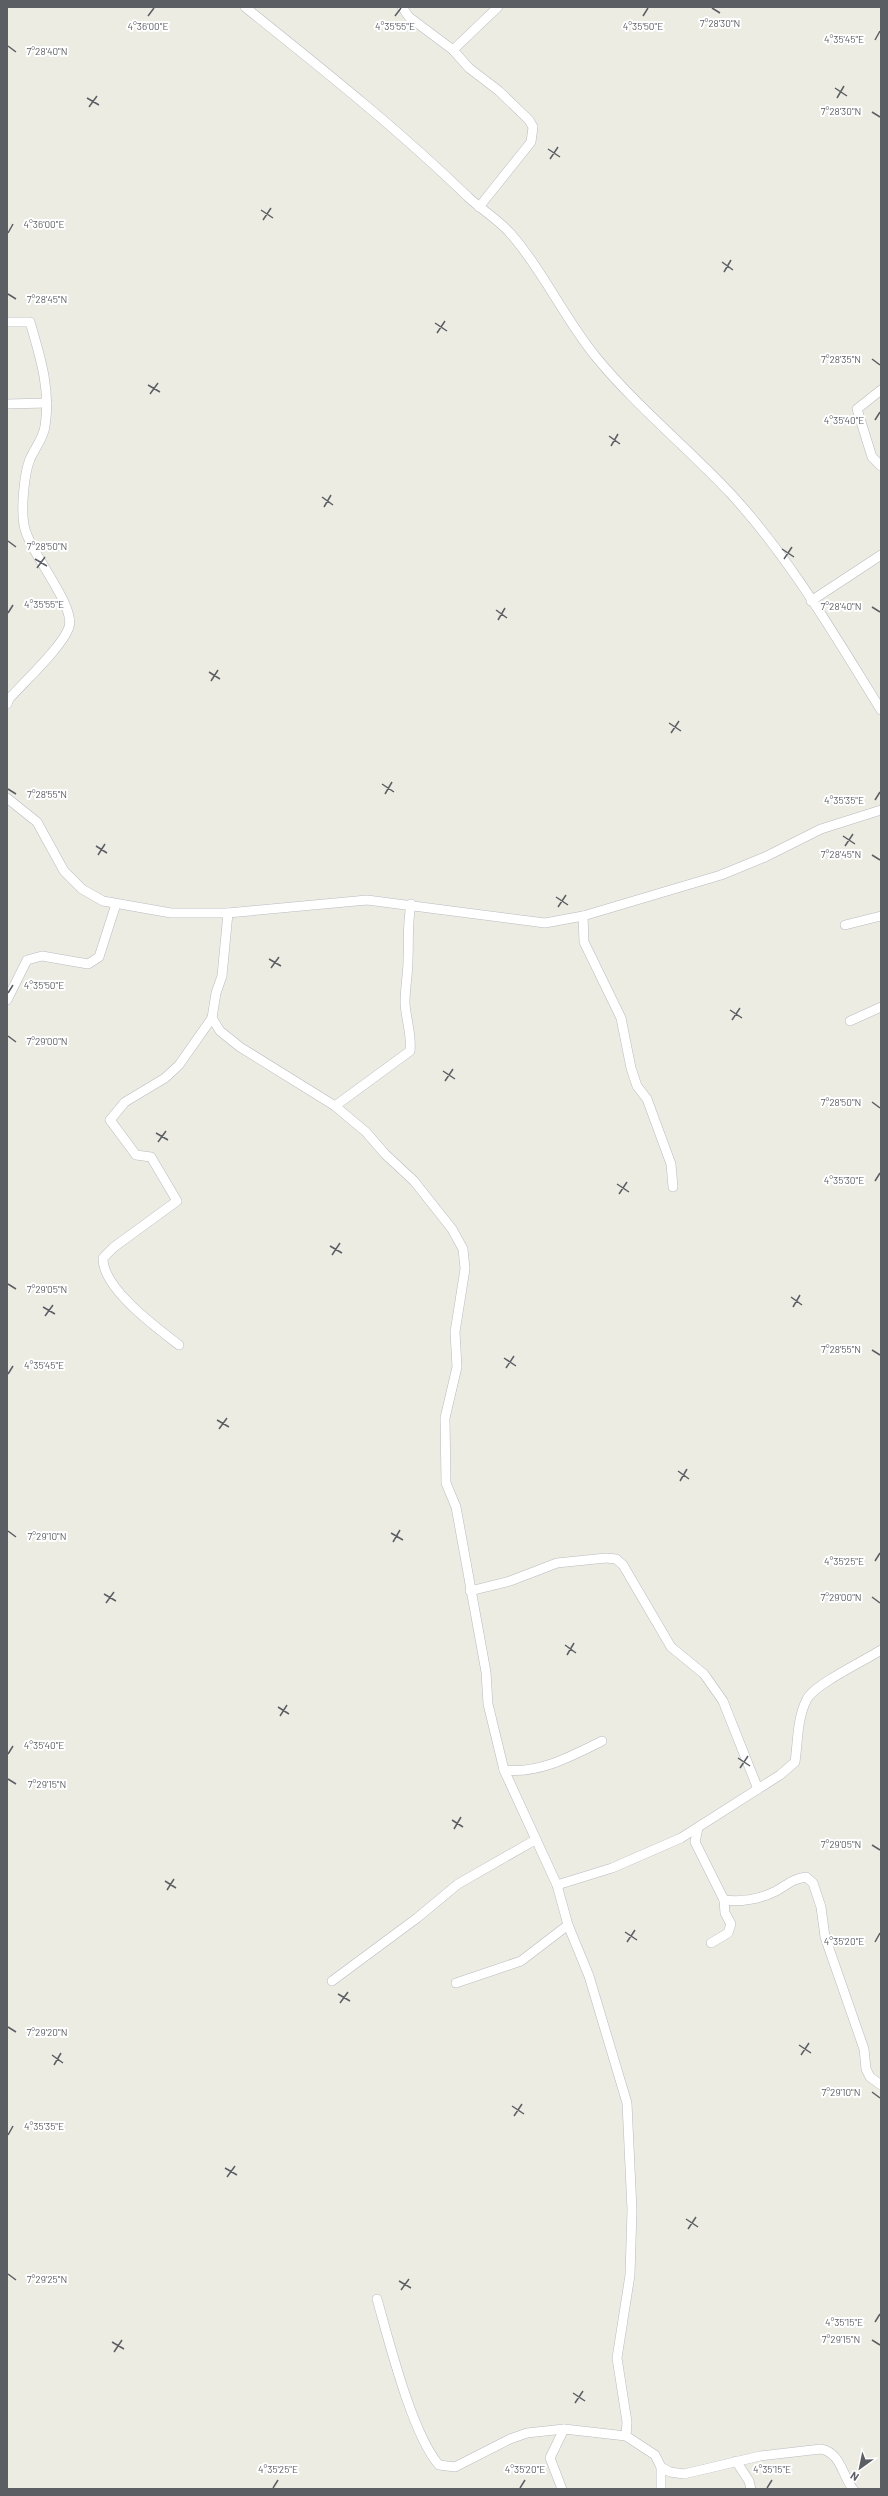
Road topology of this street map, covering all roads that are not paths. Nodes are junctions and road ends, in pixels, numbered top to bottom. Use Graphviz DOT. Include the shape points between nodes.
graph roads {
  1 [pos="245,7"];
  2 [pos="402,7"];
  3 [pos="498,7"];
  4 [pos="453,50"];
  5 [pos="479,207"];
  6 [pos="7,322"];
  7 [pos="881,390"];
  8 [pos="47,403"];
  9 [pos="7,404"];
  10 [pos="881,466"];
  11 [pos="881,555"];
  12 [pos="811,601"];
  13 [pos="7,704"];
  14 [pos="881,710"];
  15 [pos="7,798"];
  16 [pos="881,810"];
  17 [pos="116,904"];
  18 [pos="411,904"];
  19 [pos="228,913"];
  20 [pos="583,916"];
  21 [pos="881,916"];
  22 [pos="845,926"];
  23 [pos="7,1000"];
  24 [pos="881,1007"];
  25 [pos="212,1018"];
  26 [pos="850,1021"];
  27 [pos="335,1106"];
  28 [pos="673,1187"];
  29 [pos="179,1345"];
  30 [pos="470,1591"];
  31 [pos="881,1650"];
  32 [pos="602,1741"];
  33 [pos="504,1770"];
  34 [pos="758,1789"];
  35 [pos="698,1828"];
  36 [pos="681,1838"];
  37 [pos="535,1840"];
  38 [pos="695,1842"];
  39 [pos="557,1885"];
  40 [pos="724,1900"];
  41 [pos="568,1925"];
  42 [pos="710,1943"];
  43 [pos="332,1981"];
  44 [pos="456,1984"];
  45 [pos="881,2086"];
  46 [pos="377,2299"];
  47 [pos="564,2429"];
  48 [pos="626,2436"];
  49 [pos="736,2461"];
  50 [pos="661,2467"];
  51 [pos="562,2489"];
  52 [pos="661,2489"];
  53 [pos="751,2489"];
  54 [pos="853,2489"];
  1 -- 5 [label="street" via="421,151"];
  2 -- 4 [label="street" via="409,17 430,35"];
  3 -- 4 [label="street"];
  4 -- 5 [label="street" via="529,120 533,127 531,142"];
  5 -- 12 [label="street" via="510,232 532,260 595,356 634,399 732,495 776,549"];
  6 -- 8 [label="street" via="30,322 44,371"];
  7 -- 10 [label="street" via="857,409 872,457"];
  8 -- 9 [label="street"];
  8 -- 13 [label="street" via="45,427 30,460 26,478 24,526 33,548 68,610 70,626 63,639"];
  11 -- 12 [label="street"];
  12 -- 14 [label="street"];
  15 -- 17 [label="street" via="37,822 64,871 82,889 103,902"];
  16 -- 20 [label="street" via="821,829 765,857 721,875"];
  17 -- 19 [label="street" via="171,913"];
  17 -- 23 [label="street" via="99,957 95,961 88,964 42,956 27,960"];
  18 -- 19 [label="street" via="367,900"];
  18 -- 20 [label="street" via="545,923"];
  18 -- 27 [label="street" via="407,928 405,1001 406,1024 411,1039 410,1052"];
  19 -- 25 [label="street" via="222,976"];
  20 -- 28 [label="street" via="584,942 621,1018 631,1068 637,1086 647,1099 671,1164"];
  21 -- 22 [label="street"];
  24 -- 26 [label="street"];
  25 -- 27 [label="street" via="220,1031 240,1046"];
  25 -- 29 [label="street" via="179,1065 165,1078 125,1102 110,1120 136,1154 151,1157 177,1201 114,1247 103,1258 103,1265 120,1291 143,1316"];
  27 -- 30 [label="street" via="366,1132 414,1181 452,1229 464,1249 465,1269 455,1332 457,1368 445,1418 445,1453 446,1483 456,1508"];
  30 -- 33 [label="street" via="486,1672 488,1704"];
  30 -- 34 [label="street" via="510,1581 557,1563 616,1559 671,1647 704,1674 723,1701"];
  31 -- 34 [label="street" via="819,1686 807,1699 798,1727 795,1762"];
  32 -- 33 [label="street" via="572,1756 534,1770"];
  33 -- 37 [label="street"];
  34 -- 35 [label="street"];
  35 -- 36 [label="street"];
  35 -- 38 [label="street"];
  36 -- 38 [label="street"];
  36 -- 39 [label="street" via="612,1868"];
  37 -- 39 [label="street"];
  37 -- 43 [label="street" via="458,1884"];
  38 -- 40 [label="street"];
  39 -- 41 [label="street"];
  40 -- 42 [label="street" via="730,1928 728,1933"];
  40 -- 45 [label="street" via="738,1902 757,1898 776,1891 795,1879 806,1877 813,1883 821,1907 825,1937 864,2049 866,2069 870,2077"];
  41 -- 44 [label="street" via="521,1961"];
  41 -- 48 [label="street" via="589,1976 627,2104 632,2210 630,2268 617,2358 627,2422"];
  46 -- 47 [label="street" via="418,2425 431,2456 439,2465 455,2467 510,2439"];
  47 -- 48 [label="street"];
  47 -- 51 [label="street" via="550,2458"];
  48 -- 50 [label="street" via="655,2456"];
  49 -- 50 [label="street" via="684,2474 670,2472"];
  49 -- 53 [label="street" via="749,2481"];
  49 -- 54 [label="street" via="804,2449 829,2450 836,2456"];
  50 -- 52 [label="street"];
}
